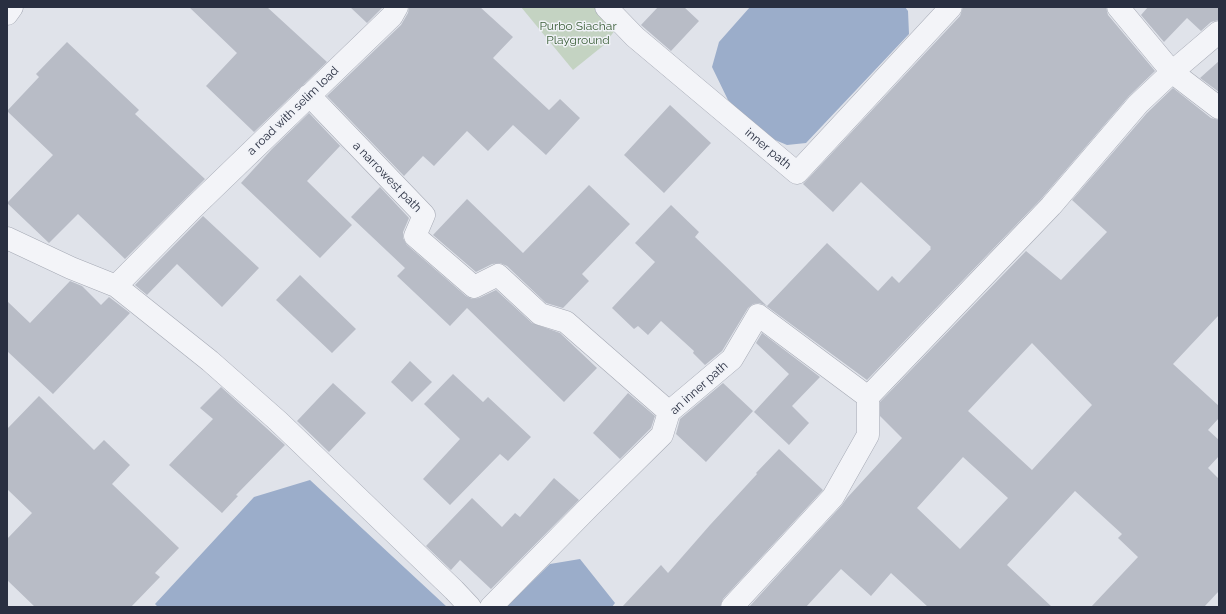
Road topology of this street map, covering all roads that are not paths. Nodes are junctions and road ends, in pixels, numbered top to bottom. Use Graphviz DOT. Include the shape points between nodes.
graph roads {
  1 [pos="12,7"];
  2 [pos="606,7"];
  3 [pos="951,7"];
  4 [pos="1118,7"];
  5 [pos="394,11"];
  6 [pos="7,14"];
  7 [pos="1219,32"];
  8 [pos="1172,72"];
  9 [pos="309,95"];
  10 [pos="1219,108"];
  11 [pos="7,238"];
  12 [pos="116,286"];
  13 [pos="868,397"];
  14 [pos="669,412"];
  15 [pos="470,607"];
  16 [pos="491,607"];
  17 [pos="732,607"];
  1 -- 6 [label="street"];
  2 -- 3 [label="street, inner path" via="635,37 797,173"];
  4 -- 8 [label="street"];
  5 -- 9 [label="street, a road with selim load"];
  7 -- 8 [label="street"];
  8 -- 10 [label="street"];
  8 -- 13 [label="street" via="1138,104 1051,206"];
  9 -- 12 [label="street, a road with selim load"];
  9 -- 14 [label="street, a narrowest path" via="424,215 416,236 474,288 498,275 540,314 566,322"];
  11 -- 12 [label="street"];
  12 -- 15 [label="street" via="210,361 266,411"];
  13 -- 14 [label="street, an inner path" via="758,315 732,359"];
  13 -- 17 [label="street" via="868,435 832,497"];
  14 -- 16 [label="street, an inner path" via="662,435"];
}
